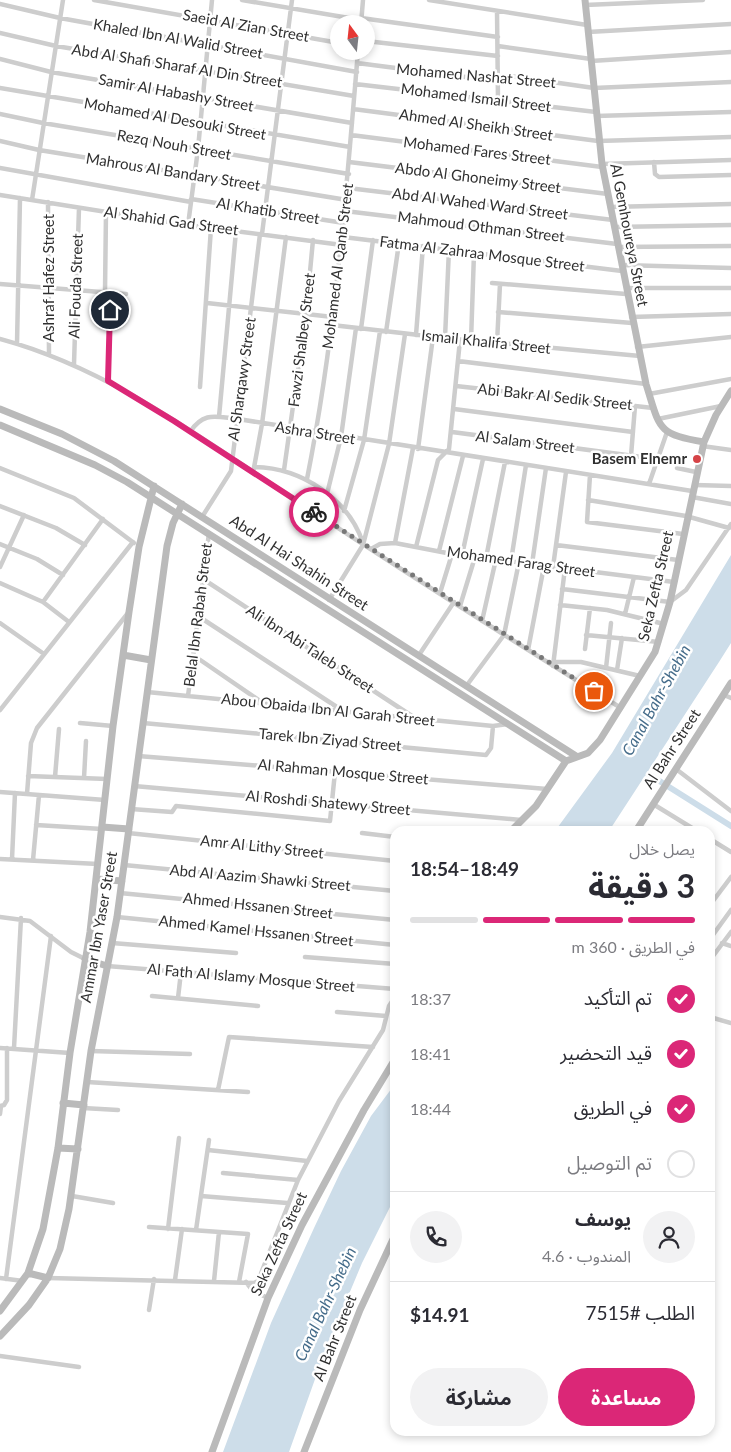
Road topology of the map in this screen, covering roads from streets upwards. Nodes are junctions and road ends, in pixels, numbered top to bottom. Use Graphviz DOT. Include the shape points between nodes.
graph roads {
  1 [pos="63,0"];
  2 [pos="94,0"];
  3 [pos="212,0"];
  4 [pos="242,0"];
  5 [pos="292,0"];
  6 [pos="363,0"];
  7 [pos="429,0"];
  8 [pos="703,0"];
  9 [pos="451,2"];
  10 [pos="585,3"];
  11 [pos="0,4"];
  12 [pos="292,8"];
  13 [pos="497,11"];
  14 [pos="330,15"];
  15 [pos="362,15"];
  16 [pos="60,18"];
  17 [pos="210,20"];
  18 [pos="375,23"];
  19 [pos="731,24"];
  20 [pos="588,29"];
  21 [pos="0,33"];
  22 [pos="288,34"];
  23 [pos="498,37"];
  24 [pos="330,41"];
  25 [pos="375,41"];
  26 [pos="208,44"];
  27 [pos="56,46"];
  28 [pos="498,46"];
  29 [pos="731,52"];
  30 [pos="498,56"];
  31 [pos="285,58"];
  32 [pos="0,59"];
  33 [pos="357,60"];
  34 [pos="591,60"];
  35 [pos="357,63"];
  36 [pos="206,70"];
  37 [pos="51,72"];
  38 [pos="356,72"];
  39 [pos="499,78"];
  40 [pos="731,82"];
  41 [pos="282,83"];
  42 [pos="356,84"];
  43 [pos="0,88"];
  44 [pos="594,88"];
  45 [pos="354,96"];
  46 [pos="47,97"];
  47 [pos="203,98"];
  48 [pos="498,101"];
  49 [pos="353,108"];
  50 [pos="278,111"];
  51 [pos="731,112"];
  52 [pos="0,114"];
  53 [pos="596,114"];
  54 [pos="43,123"];
  55 [pos="201,123"];
  56 [pos="352,123"];
  57 [pos="275,135"];
  58 [pos="351,135"];
  59 [pos="731,138"];
  60 [pos="0,141"];
  61 [pos="598,141"];
  62 [pos="350,147"];
  63 [pos="198,149"];
  64 [pos="39,150"];
  65 [pos="731,160"];
  66 [pos="272,162"];
  67 [pos="349,162"];
  68 [pos="654,162"];
  69 [pos="602,165"];
  70 [pos="0,168"];
  71 [pos="349,174"];
  72 [pos="35,175"];
  73 [pos="195,175"];
  74 [pos="731,175"];
  75 [pos="268,187"];
  76 [pos="348,188"];
  77 [pos="608,194"];
  78 [pos="0,195"];
  79 [pos="20,198"];
  80 [pos="32,200"];
  81 [pos="346,200"];
  82 [pos="191,201"];
  83 [pos="48,202"];
  84 [pos="731,204"];
  85 [pos="610,207"];
  86 [pos="79,208"];
  87 [pos="345,210"];
  88 [pos="266,211"];
  89 [pos="106,212"];
  90 [pos="344,223"];
  91 [pos="613,224"];
  92 [pos="188,225"];
  93 [pos="731,225"];
  94 [pos="211,228"];
  95 [pos="236,231"];
  96 [pos="261,234"];
  97 [pos="343,236"];
  98 [pos="286,237"];
  99 [pos="313,240"];
  100 [pos="373,240"];
  101 [pos="399,243"];
  102 [pos="342,244"];
  103 [pos="423,246"];
  104 [pos="618,246"];
  105 [pos="731,246"];
  106 [pos="449,250"];
  107 [pos="474,253"];
  108 [pos="622,268"];
  109 [pos="731,268"];
  110 [pos="492,283"];
  111 [pos="0,284"];
  112 [pos="500,284"];
  113 [pos="19,285"];
  114 [pos="48,287"];
  115 [pos="731,288"];
  116 [pos="75,290"];
  117 [pos="626,291"];
  118 [pos="105,292"];
  119 [pos="111,293"];
  120 [pos="126,294"];
  121 [pos="207,303"];
  122 [pos="230,306"];
  123 [pos="252,308"];
  124 [pos="278,311"];
  125 [pos="498,312"];
  126 [pos="306,314"];
  127 [pos="731,314"];
  128 [pos="333,317"];
  129 [pos="632,320"];
  130 [pos="332,325"];
  131 [pos="359,328"];
  132 [pos="380,331"];
  133 [pos="386,332"];
  134 [pos="405,334"];
  135 [pos="416,335"];
  136 [pos="433,337"];
  137 [pos="731,337"];
  138 [pos="445,338"];
  139 [pos="0,339"];
  140 [pos="460,340"];
  141 [pos="471,341"];
  142 [pos="497,343"];
  143 [pos="16,344"];
  144 [pos="637,347"];
  145 [pos="49,354"];
  146 [pos="640,356"];
  147 [pos="458,361"];
  148 [pos="74,364"];
  149 [pos="731,379"];
  150 [pos="108,381"];
  151 [pos="646,384"];
  152 [pos="456,386"];
  153 [pos="200,387"];
  154 [pos="731,391"];
  155 [pos="649,394"];
  156 [pos="635,406"];
  157 [pos="721,406"];
  158 [pos="654,408"];
  159 [pos="0,409"];
  160 [pos="454,409"];
  161 [pos="219,417"];
  162 [pos="238,419"];
  163 [pos="658,420"];
  164 [pos="262,424"];
  165 [pos="0,425"];
  166 [pos="291,429"];
  167 [pos="190,432"];
  168 [pos="452,432"];
  169 [pos="633,432"];
  170 [pos="667,432"];
  171 [pos="316,433"];
  172 [pos="341,437"];
  173 [pos="364,440"];
  174 [pos="389,444"];
  175 [pos="703,444"];
  176 [pos="415,449"];
  177 [pos="731,450"];
  178 [pos="446,453"];
  179 [pos="463,456"];
  180 [pos="631,456"];
  181 [pos="658,458"];
  182 [pos="483,459"];
  183 [pos="233,460"];
  184 [pos="676,460"];
  185 [pos="505,462"];
  186 [pos="526,466"];
  187 [pos="0,468"];
  188 [pos="546,468"];
  189 [pos="677,468"];
  190 [pos="254,470"];
  191 [pos="284,470"];
  192 [pos="566,472"];
  193 [pos="696,472"];
  194 [pos="590,475"];
  195 [pos="307,479"];
  196 [pos="649,484"];
  197 [pos="154,486"];
  198 [pos="731,486"];
  199 [pos="692,491"];
  200 [pos="326,494"];
  201 [pos="150,497"];
  202 [pos="588,500"];
  203 [pos="182,504"];
  204 [pos="731,504"];
  205 [pos="0,506"];
  206 [pos="344,511"];
  207 [pos="177,513"];
  208 [pos="24,515"];
  209 [pos="686,516"];
  210 [pos="202,517"];
  211 [pos="104,519"];
  212 [pos="730,526"];
  213 [pos="209,533"];
  214 [pos="683,534"];
  215 [pos="395,543"];
  216 [pos="0,544"];
  217 [pos="85,544"];
  218 [pos="136,544"];
  219 [pos="363,545"];
  220 [pos="556,545"];
  221 [pos="10,547"];
  222 [pos="416,547"];
  223 [pos="371,549"];
  224 [pos="439,551"];
  225 [pos="452,554"];
  226 [pos="462,555"];
  227 [pos="475,557"];
  228 [pos="486,558"];
  229 [pos="496,559"];
  230 [pos="678,560"];
  231 [pos="510,561"];
  232 [pos="519,562"];
  233 [pos="532,564"];
  234 [pos="0,566"];
  235 [pos="544,566"];
  236 [pos="553,567"];
  237 [pos="564,568"];
  238 [pos="63,575"];
  239 [pos="634,577"];
  240 [pos="203,579"];
  241 [pos="674,582"];
  242 [pos="0,583"];
  243 [pos="562,589"];
  244 [pos="440,594"];
  245 [pos="629,596"];
  246 [pos="329,600"];
  247 [pos="43,602"];
  248 [pos="454,602"];
  249 [pos="670,602"];
  250 [pos="560,605"];
  251 [pos="460,606"];
  252 [pos="590,608"];
  253 [pos="129,612"];
  254 [pos="625,614"];
  255 [pos="198,616"];
  256 [pos="482,621"];
  257 [pos="69,622"];
  258 [pos="0,623"];
  259 [pos="612,624"];
  260 [pos="664,624"];
  261 [pos="504,635"];
  262 [pos="586,635"];
  263 [pos="610,637"];
  264 [pos="622,638"];
  265 [pos="659,642"];
  266 [pos="585,649"];
  267 [pos="528,650"];
  268 [pos="44,654"];
  269 [pos="193,655"];
  270 [pos="419,655"];
  271 [pos="123,656"];
  272 [pos="151,660"];
  273 [pos="553,664"];
  274 [pos="606,668"];
  275 [pos="617,670"];
  276 [pos="642,676"];
  277 [pos="731,682"];
  278 [pos="467,685"];
  279 [pos="147,692"];
  280 [pos="188,696"];
  281 [pos="727,697"];
  282 [pos="264,704"];
  283 [pos="621,708"];
  284 [pos="0,710"];
  285 [pos="344,712"];
  286 [pos="417,719"];
  287 [pos="80,723"];
  288 [pos="143,723"];
  289 [pos="510,724"];
  290 [pos="113,726"];
  291 [pos="493,726"];
  292 [pos="59,729"];
  293 [pos="86,741"];
  294 [pos="138,756"];
  295 [pos="576,756"];
  296 [pos="566,761"];
  297 [pos="676,769"];
  298 [pos="335,772"];
  299 [pos="28,776"];
  300 [pos="55,777"];
  301 [pos="84,778"];
  302 [pos="107,779"];
  303 [pos="134,786"];
  304 [pos="547,789"];
  305 [pos="0,792"];
  306 [pos="15,793"];
  307 [pos="27,794"];
  308 [pos="39,794"];
  309 [pos="105,800"];
  310 [pos="333,804"];
  311 [pos="653,804"];
  312 [pos="131,809"];
  313 [pos="731,811"];
  314 [pos="523,820"];
  315 [pos="36,825"];
  316 [pos="516,826"];
  317 [pos="639,826"];
  318 [pos="689,826"];
  319 [pos="102,828"];
  320 [pos="129,831"];
  321 [pos="362,833"];
  322 [pos="390,836"];
  323 [pos="715,842"];
  324 [pos="731,852"];
  325 [pos="0,859"];
  326 [pos="12,859"];
  327 [pos="33,860"];
  328 [pos="390,860"];
  329 [pos="98,864"];
  330 [pos="124,865"];
  331 [pos="731,878"];
  332 [pos="97,879"];
  333 [pos="122,880"];
  334 [pos="390,891"];
  335 [pos="120,893"];
  336 [pos="715,898"];
  337 [pos="731,910"];
  338 [pos="0,916"];
  339 [pos="117,917"];
  340 [pos="21,918"];
  341 [pos="390,920"];
  342 [pos="715,932"];
  343 [pos="731,932"];
  344 [pos="51,936"];
  345 [pos="112,943"];
  346 [pos="722,943"];
  347 [pos="390,944"];
  348 [pos="731,946"];
  349 [pos="236,953"];
  350 [pos="715,953"];
  351 [pos="305,957"];
  352 [pos="85,959"];
  353 [pos="390,964"];
  354 [pos="107,966"];
  355 [pos="181,972"];
  356 [pos="390,990"];
  357 [pos="152,996"];
  358 [pos="178,998"];
  359 [pos="390,1004"];
  360 [pos="258,1006"];
  361 [pos="337,1012"];
  362 [pos="386,1016"];
  363 [pos="715,1018"];
  364 [pos="731,1023"];
  365 [pos="373,1047"];
  366 [pos="0,1048"];
  367 [pos="7,1048"];
  368 [pos="14,1048"];
  369 [pos="36,1050"];
  370 [pos="91,1051"];
  371 [pos="70,1053"];
  372 [pos="190,1054"];
  373 [pos="390,1068"];
  374 [pos="87,1082"];
  375 [pos="218,1090"];
  376 [pos="248,1092"];
  377 [pos="64,1103"];
  378 [pos="0,1106"];
  379 [pos="83,1107"];
  380 [pos="118,1110"];
  381 [pos="0,1114"];
  382 [pos="179,1138"];
  383 [pos="209,1140"];
  384 [pos="58,1148"];
  385 [pos="78,1149"];
  386 [pos="208,1150"];
  387 [pos="307,1161"];
  388 [pos="223,1172"];
  389 [pos="298,1180"];
  390 [pos="72,1196"];
  391 [pos="201,1196"];
  392 [pos="113,1203"];
  393 [pos="287,1203"];
  394 [pos="149,1227"];
  395 [pos="168,1229"];
  396 [pos="182,1229"];
  397 [pos="196,1230"];
  398 [pos="219,1232"];
  399 [pos="390,1246"];
  400 [pos="28,1272"];
  401 [pos="0,1278"];
  402 [pos="48,1278"];
  403 [pos="6,1279"];
  404 [pos="154,1280"];
  405 [pos="175,1280"];
  406 [pos="214,1280"];
  407 [pos="23,1281"];
  408 [pos="239,1282"];
  409 [pos="246,1282"];
  410 [pos="268,1298"];
  411 [pos="149,1310"];
  412 [pos="0,1311"];
  413 [pos="0,1336"];
  414 [pos="0,1356"];
  415 [pos="80,1368"];
  416 [pos="212,1452"];
  417 [pos="304,1452"];
  1 -- 16 [label="street"];
  2 -- 17 [label="street, Saeid Al Zian Street"];
  3 -- 17 [label="street"];
  4 -- 12 [label="street"];
  5 -- 12 [label="street, Al Sharqawy Street"];
  6 -- 15 [label="street"];
  7 -- 9 [label="street"];
  8 -- 10 [label="street"];
  9 -- 13 [label="street"];
  10 -- 20 [label="street, Al Gemhoureya Street"];
  11 -- 16 [label="street, Khaled Ibn Al Walid Street"];
  12 -- 14 [label="street"];
  12 -- 22 [label="street, Al Sharqawy Street"];
  13 -- 20 [label="street"];
  13 -- 23 [label="street"];
  16 -- 26 [label="street, Khaled Ibn Al Walid Street"];
  16 -- 27 [label="street"];
  17 -- 22 [label="street, Saeid Al Zian Street"];
  17 -- 26 [label="street"];
  18 -- 23 [label="street"];
  19 -- 20 [label="street"];
  20 -- 34 [label="street, Al Gemhoureya Street"];
  21 -- 27 [label="street, Abd Al Shafi Sharaf Al Din Street"];
  22 -- 24 [label="street, Saeid Al Zian Street"];
  22 -- 31 [label="street, Al Sharqawy Street"];
  23 -- 28 [label="street"];
  25 -- 30 [label="street"];
  26 -- 31 [label="street, Khaled Ibn Al Walid Street"];
  26 -- 36 [label="street"];
  27 -- 36 [label="street, Abd Al Shafi Sharaf Al Din Street"];
  27 -- 37 [label="street"];
  28 -- 30 [label="street"];
  28 -- 34 [label="street"];
  29 -- 34 [label="street"];
  30 -- 39 [label="street"];
  31 -- 38 [label="street, Khaled Ibn Al Walid Street"];
  31 -- 41 [label="street, Al Sharqawy Street"];
  32 -- 37 [label="street, Samir Al Habashy Street"];
  33 -- 35 [label="street, Mohamed Al Qanb Street"];
  34 -- 44 [label="street, Al Gemhoureya Street"];
  35 -- 38 [label="street, Mohamed Al Qanb Street"];
  35 -- 39 [label="street, Mohamed Nashat Street" via="489,80"];
  36 -- 41 [label="street, Abd Al Shafi Sharaf Al Din Street"];
  36 -- 47 [label="street"];
  37 -- 46 [label="street"];
  37 -- 47 [label="street, Samir Al Habashy Street"];
  38 -- 42 [label="street, Mohamed Al Qanb Street"];
  39 -- 44 [label="street, Mohamed Nashat Street" via="510,76"];
  39 -- 48 [label="street"];
  40 -- 44 [label="street, Mohamed Nashat Street"];
  41 -- 45 [label="street, Abd Al Shafi Sharaf Al Din Street"];
  41 -- 50 [label="street, Al Sharqawy Street"];
  42 -- 45 [label="street, Mohamed Al Qanb Street"];
  42 -- 48 [label="street, Mohamed Ismail Street"];
  43 -- 46 [label="street, Mohamed Al Desouki Street"];
  44 -- 53 [label="street, Al Gemhoureya Street"];
  45 -- 49 [label="street, Mohamed Al Qanb Street"];
  46 -- 54 [label="street"];
  46 -- 55 [label="street, Mohamed Al Desouki Street"];
  47 -- 50 [label="street, Samir Al Habashy Street"];
  47 -- 55 [label="street"];
  48 -- 53 [label="street, Mohamed Ismail Street"];
  49 -- 56 [label="street, Mohamed Al Qanb Street"];
  49 -- 61 [label="street, Ahmed Al Sheikh Street"];
  50 -- 56 [label="street, Samir Al Habashy Street"];
  50 -- 57 [label="street, Al Sharqawy Street"];
  51 -- 53 [label="street, Mohamed Ismail Street"];
  52 -- 54 [label="street, Rezq Nouh Street"];
  53 -- 61 [label="street, Al Gemhoureya Street"];
  54 -- 63 [label="street, Rezq Nouh Street"];
  54 -- 64 [label="street"];
  55 -- 57 [label="street, Mohamed Al Desouki Street"];
  55 -- 63 [label="street"];
  56 -- 58 [label="street, Mohamed Al Qanb Street"];
  57 -- 62 [label="street, Mohamed Al Desouki Street"];
  57 -- 66 [label="street, Al Sharqawy Street"];
  58 -- 62 [label="street, Mohamed Al Qanb Street"];
  58 -- 69 [label="street, Mohamed Fares Street"];
  59 -- 61 [label="street, Ahmed Al Sheikh Street"];
  60 -- 64 [label="street, Mahrous Al Bandary Street"];
  61 -- 69 [label="street, Al Gemhoureya Street"];
  62 -- 67 [label="street, Mohamed Al Qanb Street"];
  63 -- 66 [label="street, Rezq Nouh Street"];
  63 -- 73 [label="street"];
  64 -- 72 [label="street"];
  64 -- 73 [label="street, Mahrous Al Bandary Street"];
  65 -- 68 [label="street, Mohamed Fares Street"];
  66 -- 71 [label="street, Rezq Nouh Street"];
  66 -- 75 [label="street, Al Sharqawy Street"];
  67 -- 71 [label="street, Mohamed Al Qanb Street"];
  67 -- 77 [label="street, Abdo Al Ghoneimy Street"];
  68 -- 69 [label="street, Mohamed Fares Street"];
  68 -- 74 [label="street" via="655,174 659,177"];
  69 -- 77 [label="street, Al Gemhoureya Street"];
  70 -- 72 [label="street, Al Khatib Street"];
  71 -- 76 [label="street, Mohamed Al Qanb Street"];
  72 -- 80 [label="street"];
  72 -- 82 [label="street, Al Khatib Street"];
  73 -- 75 [label="street, Mahrous Al Bandary Street"];
  73 -- 82 [label="street"];
  75 -- 81 [label="street, Mahrous Al Bandary Street"];
  75 -- 88 [label="street, Al Sharqawy Street"];
  76 -- 81 [label="street, Mohamed Al Qanb Street"];
  76 -- 91 [label="street, Abd Al Wahed Ward Street"];
  77 -- 85 [label="street, Al Gemhoureya Street"];
  78 -- 79 [label="street, Al Shahid Gad Street"];
  79 -- 80 [label="street, Al Shahid Gad Street"];
  79 -- 113 [label="street"];
  80 -- 83 [label="street, Al Shahid Gad Street"];
  81 -- 87 [label="street, Mohamed Al Qanb Street"];
  82 -- 88 [label="street, Al Khatib Street"];
  82 -- 92 [label="street"];
  83 -- 86 [label="street, Al Shahid Gad Street"];
  83 -- 114 [label="street, Ashraf Hafez Street"];
  84 -- 85 [label="street"];
  85 -- 91 [label="street, Al Gemhoureya Street"];
  86 -- 89 [label="street, Al Shahid Gad Street"];
  86 -- 116 [label="street, Ali Fouda Street"];
  87 -- 90 [label="street, Mohamed Al Qanb Street"];
  87 -- 104 [label="street, Mahmoud Othman Street"];
  88 -- 90 [label="street, Al Khatib Street"];
  88 -- 96 [label="street, Al Sharqawy Street"];
  89 -- 92 [label="street, Al Shahid Gad Street"];
  89 -- 118 [label="street"];
  90 -- 97 [label="street, Mohamed Al Qanb Street"];
  91 -- 93 [label="street, Abd Al Wahed Ward Street"];
  91 -- 104 [label="street, Al Gemhoureya Street"];
  92 -- 94 [label="street, Al Shahid Gad Street"];
  94 -- 95 [label="street, Al Shahid Gad Street"];
  94 -- 121 [label="street"];
  95 -- 96 [label="street, Al Shahid Gad Street"];
  95 -- 122 [label="street"];
  96 -- 98 [label="street, Al Shahid Gad Street"];
  96 -- 123 [label="street, Al Sharqawy Street"];
  97 -- 100 [label="street, Fatma Al Zahraa Mosque Street"];
  97 -- 102 [label="street, Mohamed Al Qanb Street"];
  98 -- 99 [label="street, Al Shahid Gad Street"];
  98 -- 124 [label="street"];
  99 -- 102 [label="street, Al Shahid Gad Street"];
  99 -- 126 [label="street, Fawzi Shalbey Street"];
  100 -- 101 [label="street, Fatma Al Zahraa Mosque Street"];
  100 -- 131 [label="street"];
  101 -- 103 [label="street, Fatma Al Zahraa Mosque Street"];
  101 -- 133 [label="street"];
  102 -- 128 [label="street, Mohamed Al Qanb Street"];
  103 -- 106 [label="street, Fatma Al Zahraa Mosque Street"];
  103 -- 135 [label="street"];
  104 -- 105 [label="street, Mahmoud Othman Street"];
  104 -- 108 [label="street, Al Gemhoureya Street"];
  106 -- 107 [label="street, Fatma Al Zahraa Mosque Street"];
  106 -- 138 [label="street"];
  107 -- 108 [label="street, Fatma Al Zahraa Mosque Street"];
  107 -- 141 [label="street"];
  108 -- 109 [label="street, Fatma Al Zahraa Mosque Street"];
  108 -- 117 [label="street, Al Gemhoureya Street"];
  110 -- 112 [label="street"];
  111 -- 113 [label="street"];
  112 -- 117 [label="street"];
  112 -- 125 [label="street"];
  113 -- 114 [label="street"];
  113 -- 143 [label="street"];
  114 -- 116 [label="street"];
  114 -- 145 [label="street, Ashraf Hafez Street"];
  115 -- 117 [label="street"];
  116 -- 118 [label="street"];
  116 -- 148 [label="street, Ali Fouda Street"];
  117 -- 129 [label="street, Al Gemhoureya Street"];
  118 -- 119 [label="street"];
  119 -- 120 [label="street"];
  119 -- 150 [label="street"];
  121 -- 122 [label="street"];
  121 -- 153 [label="street"];
  122 -- 123 [label="street"];
  122 -- 161 [label="street"];
  123 -- 124 [label="street"];
  123 -- 162 [label="street, Al Sharqawy Street"];
  124 -- 126 [label="street"];
  124 -- 164 [label="street"];
  125 -- 129 [label="street"];
  125 -- 142 [label="street"];
  126 -- 128 [label="street"];
  126 -- 166 [label="street, Fawzi Shalbey Street"];
  127 -- 129 [label="street"];
  128 -- 130 [label="street, Mohamed Al Qanb Street"];
  129 -- 144 [label="street, Al Gemhoureya Street"];
  130 -- 131 [label="street, Ismail Khalifa Street"];
  130 -- 171 [label="street, Mohamed Al Qanb Street"];
  131 -- 132 [label="street, Ismail Khalifa Street"];
  131 -- 172 [label="street"];
  132 -- 133 [label="street, Ismail Khalifa Street"];
  132 -- 173 [label="street"];
  133 -- 134 [label="street, Ismail Khalifa Street"];
  134 -- 135 [label="street, Ismail Khalifa Street"];
  134 -- 174 [label="street"];
  135 -- 136 [label="street, Ismail Khalifa Street"];
  136 -- 138 [label="street, Ismail Khalifa Street"];
  136 -- 176 [label="street"];
  137 -- 144 [label="street"];
  138 -- 140 [label="street, Ismail Khalifa Street"];
  139 -- 143 [label="street"];
  140 -- 141 [label="street, Ismail Khalifa Street"];
  140 -- 147 [label="street"];
  141 -- 142 [label="street, Ismail Khalifa Street"];
  142 -- 146 [label="street, Ismail Khalifa Street"];
  143 -- 145 [label="street"];
  144 -- 146 [label="street, Al Gemhoureya Street"];
  145 -- 148 [label="street"];
  146 -- 151 [label="street, Al Gemhoureya Street"];
  147 -- 151 [label="street"];
  147 -- 152 [label="street"];
  148 -- 150 [label="street"];
  149 -- 155 [label="street"];
  150 -- 167 [label="street"];
  151 -- 155 [label="street, Al Gemhoureya Street"];
  152 -- 156 [label="street, Abi Bakr Al Sedik Street"];
  152 -- 160 [label="street"];
  154 -- 157 [label="street, Seka Zefta Street"];
  155 -- 158 [label="street, Al Gemhoureya Street"];
  156 -- 158 [label="street, Abi Bakr Al Sedik Street"];
  156 -- 169 [label="street"];
  157 -- 163 [label="street"];
  157 -- 175 [label="street, Seka Zefta Street"];
  158 -- 163 [label="street, Al Gemhoureya Street"];
  159 -- 197 [label="street, Abd Al Hai Shahin Street" via="90,448"];
  160 -- 168 [label="street"];
  160 -- 169 [label="street"];
  161 -- 162 [label="street, Ashra Street"];
  161 -- 167 [label="street, Ashra Street" via="200,420"];
  162 -- 164 [label="street, Ashra Street"];
  162 -- 183 [label="street, Al Sharqawy Street"];
  163 -- 170 [label="street, Al Gemhoureya Street"];
  164 -- 166 [label="street, Ashra Street"];
  164 -- 190 [label="street"];
  165 -- 201 [label="street, Abd Al Hai Shahin Street" via="95,465"];
  166 -- 171 [label="street, Ashra Street"];
  166 -- 191 [label="street, Fawzi Shalbey Street"];
  167 -- 183 [label="street"];
  168 -- 178 [label="street"];
  168 -- 180 [label="street, Al Salam Street"];
  169 -- 180 [label="street"];
  170 -- 175 [label="street"];
  170 -- 181 [label="street"];
  171 -- 172 [label="street, Ashra Street"];
  171 -- 195 [label="street, Mohamed Al Qanb Street"];
  172 -- 173 [label="street, Ashra Street"];
  172 -- 200 [label="street"];
  173 -- 174 [label="street, Ashra Street"];
  173 -- 206 [label="street"];
  174 -- 176 [label="street, Ashra Street"];
  174 -- 219 [label="street"];
  175 -- 177 [label="street"];
  175 -- 193 [label="street, Seka Zefta Street"];
  176 -- 178 [label="street, Ashra Street"];
  176 -- 215 [label="street"];
  178 -- 179 [label="street, Ashra Street"];
  178 -- 222 [label="street" via="438,460"];
  179 -- 182 [label="street, Ashra Street"];
  179 -- 224 [label="street"];
  180 -- 181 [label="street, Al Salam Street"];
  181 -- 184 [label="street, Al Salam Street"];
  181 -- 196 [label="street"];
  182 -- 185 [label="street, Ashra Street"];
  182 -- 226 [label="street"];
  183 -- 190 [label="street"];
  183 -- 210 [label="street, Al Sharqawy Street" via="226,480"];
  185 -- 186 [label="street, Ashra Street"];
  185 -- 228 [label="street"];
  186 -- 188 [label="street, Ashra Street"];
  186 -- 231 [label="street"];
  187 -- 211 [label="street" via="64,493"];
  188 -- 192 [label="street, Ashra Street"];
  188 -- 233 [label="street"];
  189 -- 193 [label="street"];
  190 -- 191 [label="street"];
  190 -- 219 [label="street"];
  191 -- 195 [label="street"];
  192 -- 194 [label="street, Ashra Street"];
  192 -- 220 [label="street"];
  193 -- 199 [label="street, Seka Zefta Street"];
  194 -- 196 [label="street, Ashra Street"];
  194 -- 202 [label="street"];
  195 -- 200 [label="street"];
  196 -- 199 [label="street, Ashra Street"];
  197 -- 201 [label="street, Ammar Ibn Yaser Street"];
  197 -- 203 [label="street, Abd Al Hai Shahin Street"];
  198 -- 199 [label="street"];
  199 -- 204 [label="street"];
  199 -- 209 [label="street, Seka Zefta Street"];
  200 -- 206 [label="street"];
  201 -- 207 [label="street, Abd Al Hai Shahin Street"];
  201 -- 218 [label="street, Ammar Ibn Yaser Street"];
  202 -- 209 [label="street"];
  202 -- 214 [label="street" via="587,522"];
  203 -- 207 [label="street, Ammar Ibn Yaser Street"];
  203 -- 210 [label="street, Abd Al Hai Shahin Street"];
  205 -- 208 [label="street"];
  206 -- 219 [label="street" via="356,527"];
  207 -- 213 [label="street, Abd Al Hai Shahin Street"];
  207 -- 272 [label="street, Ammar Ibn Yaser Street" via="167,546"];
  208 -- 217 [label="street"];
  208 -- 221 [label="street"];
  209 -- 212 [label="street"];
  209 -- 214 [label="street, Seka Zefta Street"];
  210 -- 246 [label="street, Abd Al Hai Shahin Street"];
  211 -- 217 [label="street"];
  211 -- 218 [label="street"];
  212 -- 249 [label="street" via="686,590"];
  213 -- 240 [label="street, Belal Ibn Rabah Street"];
  213 -- 289 [label="street, Abd Al Hai Shahin Street"];
  214 -- 230 [label="street, Seka Zefta Street"];
  215 -- 222 [label="street, Mohamed Farag Street"];
  215 -- 223 [label="street, Mohamed Farag Street" via="380,544"];
  216 -- 221 [label="street"];
  217 -- 238 [label="street"];
  218 -- 253 [label="street, Ammar Ibn Yaser Street"];
  218 -- 257 [label="street"];
  219 -- 223 [label="street"];
  219 -- 246 [label="street"];
  220 -- 230 [label="street"];
  220 -- 236 [label="street"];
  221 -- 234 [label="street"];
  221 -- 238 [label="street" via="37,558"];
  222 -- 224 [label="street, Mohamed Farag Street"];
  223 -- 244 [label="street"];
  224 -- 225 [label="street, Mohamed Farag Street"];
  225 -- 226 [label="street, Mohamed Farag Street"];
  225 -- 244 [label="street"];
  226 -- 227 [label="street, Mohamed Farag Street"];
  227 -- 228 [label="street, Mohamed Farag Street"];
  227 -- 251 [label="street"];
  228 -- 229 [label="street, Mohamed Farag Street"];
  229 -- 231 [label="street, Mohamed Farag Street"];
  229 -- 256 [label="street"];
  230 -- 241 [label="street, Seka Zefta Street"];
  231 -- 232 [label="street, Mohamed Farag Street"];
  232 -- 233 [label="street, Mohamed Farag Street"];
  232 -- 261 [label="street"];
  233 -- 235 [label="street, Mohamed Farag Street"];
  235 -- 236 [label="street, Mohamed Farag Street"];
  235 -- 267 [label="street"];
  236 -- 237 [label="street, Mohamed Farag Street"];
  237 -- 239 [label="street, Mohamed Farag Street"];
  237 -- 243 [label="street"];
  238 -- 247 [label="street"];
  239 -- 241 [label="street, Mohamed Farag Street"];
  239 -- 245 [label="street"];
  240 -- 255 [label="street, Belal Ibn Rabah Street"];
  240 -- 286 [label="street, Ali Ibn Abi Taleb Street"];
  241 -- 249 [label="street, Seka Zefta Street"];
  242 -- 247 [label="street"];
  243 -- 245 [label="street"];
  243 -- 250 [label="street"];
  244 -- 248 [label="street"];
  245 -- 249 [label="street"];
  245 -- 254 [label="street"];
  246 -- 270 [label="street, Abd Al Hai Shahin Street"];
  247 -- 257 [label="street"];
  248 -- 251 [label="street"];
  248 -- 270 [label="street"];
  249 -- 260 [label="street, Seka Zefta Street"];
  250 -- 252 [label="street"];
  250 -- 273 [label="street"];
  251 -- 256 [label="street"];
  252 -- 254 [label="street"];
  252 -- 262 [label="street"];
  253 -- 271 [label="street, Ammar Ibn Yaser Street"];
  253 -- 299 [label="street" via="37,728 30,743"];
  254 -- 260 [label="street"];
  255 -- 269 [label="street, Belal Ibn Rabah Street"];
  255 -- 285 [label="street"];
  256 -- 261 [label="street"];
  257 -- 268 [label="street"];
  258 -- 268 [label="street"];
  259 -- 263 [label="street"];
  260 -- 265 [label="street, Seka Zefta Street"];
  261 -- 267 [label="street"];
  261 -- 278 [label="street"];
  262 -- 263 [label="street"];
  262 -- 266 [label="street"];
  263 -- 264 [label="street"];
  263 -- 274 [label="street"];
  264 -- 265 [label="street"];
  264 -- 275 [label="street"];
  265 -- 276 [label="street, Seka Zefta Street"];
  267 -- 273 [label="street"];
  268 -- 284 [label="street"];
  269 -- 280 [label="street, Belal Ibn Rabah Street"];
  269 -- 282 [label="street"];
  270 -- 278 [label="street, Abd Al Hai Shahin Street"];
  271 -- 272 [label="street"];
  271 -- 290 [label="street, Ammar Ibn Yaser Street"];
  272 -- 279 [label="street, Ammar Ibn Yaser Street"];
  273 -- 274 [label="street" via="573,661"];
  273 -- 283 [label="street"];
  274 -- 275 [label="street"];
  275 -- 276 [label="street"];
  276 -- 283 [label="street, Seka Zefta Street"];
  277 -- 281 [label="street, Al Bahr Street"];
  278 -- 295 [label="street, Abd Al Hai Shahin Street"];
  279 -- 280 [label="street, Abou Obaida Ibn Al Garah Street"];
  279 -- 288 [label="street, Ammar Ibn Yaser Street"];
  280 -- 282 [label="street, Abou Obaida Ibn Al Garah Street"];
  281 -- 297 [label="street, Al Bahr Street"];
  282 -- 285 [label="street, Abou Obaida Ibn Al Garah Street"];
  283 -- 295 [label="street, Seka Zefta Street" via="594,747 588,753"];
  285 -- 286 [label="street, Abou Obaida Ibn Al Garah Street"];
  286 -- 291 [label="street, Abou Obaida Ibn Al Garah Street"];
  287 -- 290 [label="street"];
  288 -- 291 [label="street, Tarek Ibn Ziyad Street" via="486,755 491,748"];
  288 -- 294 [label="street, Ammar Ibn Yaser Street"];
  289 -- 291 [label="street, Abou Obaida Ibn Al Garah Street"];
  289 -- 296 [label="street, Abd Al Hai Shahin Street"];
  290 -- 302 [label="street, Ammar Ibn Yaser Street"];
  292 -- 300 [label="street"];
  293 -- 301 [label="street"];
  294 -- 298 [label="street, Al Rahman Mosque Street"];
  294 -- 303 [label="street, Ammar Ibn Yaser Street"];
  295 -- 296 [label="street, Seka Zefta Street"];
  296 -- 304 [label="street, Seka Zefta Street"];
  297 -- 311 [label="street, Al Bahr Street"];
  297 -- 313 [label="street"];
  298 -- 304 [label="street, Al Rahman Mosque Street"];
  298 -- 310 [label="street"];
  299 -- 300 [label="street"];
  299 -- 307 [label="street"];
  300 -- 301 [label="street"];
  301 -- 302 [label="street"];
  302 -- 309 [label="street, Ammar Ibn Yaser Street"];
  303 -- 310 [label="street, Al Roshdi Shatewy Street"];
  303 -- 312 [label="street, Ammar Ibn Yaser Street"];
  304 -- 314 [label="street, Seka Zefta Street"];
  305 -- 306 [label="street"];
  306 -- 307 [label="street"];
  306 -- 326 [label="street"];
  307 -- 308 [label="street"];
  308 -- 309 [label="street"];
  308 -- 315 [label="street"];
  309 -- 319 [label="street, Ammar Ibn Yaser Street"];
  310 -- 312 [label="street" via="330,821 176,806 172,812"];
  310 -- 314 [label="street, Al Roshdi Shatewy Street"];
  311 -- 317 [label="street, Al Bahr Street"];
  311 -- 318 [label="street"];
  312 -- 320 [label="street, Ammar Ibn Yaser Street"];
  314 -- 316 [label="street, Seka Zefta Street"];
  315 -- 319 [label="street"];
  315 -- 327 [label="street"];
  319 -- 320 [label="street"];
  319 -- 329 [label="street, Ammar Ibn Yaser Street"];
  320 -- 328 [label="street, Amr Al Lithy Street"];
  320 -- 330 [label="street, Ammar Ibn Yaser Street"];
  321 -- 322 [label="street"];
  323 -- 324 [label="street"];
  325 -- 326 [label="street"];
  326 -- 327 [label="street"];
  327 -- 329 [label="street"];
  329 -- 332 [label="street, Ammar Ibn Yaser Street"];
  330 -- 333 [label="street, Ammar Ibn Yaser Street"];
  330 -- 334 [label="street, Abd Al Aazim Shawki Street"];
  331 -- 336 [label="street"];
  332 -- 333 [label="street"];
  332 -- 352 [label="street, Ammar Ibn Yaser Street"];
  333 -- 335 [label="street, Ammar Ibn Yaser Street"];
  335 -- 339 [label="street, Ammar Ibn Yaser Street"];
  335 -- 341 [label="street, Ahmed Hssanen Street"];
  337 -- 342 [label="street"];
  338 -- 340 [label="street"];
  339 -- 345 [label="street, Ammar Ibn Yaser Street"];
  339 -- 347 [label="street, Ahmed Kamel Hssanen Street"];
  340 -- 344 [label="street"];
  340 -- 368 [label="street"];
  343 -- 346 [label="street"];
  344 -- 352 [label="street"];
  344 -- 369 [label="street"];
  345 -- 349 [label="street"];
  345 -- 354 [label="street, Ammar Ibn Yaser Street"];
  346 -- 348 [label="street"];
  346 -- 350 [label="street"];
  351 -- 353 [label="street"];
  352 -- 354 [label="street"];
  352 -- 371 [label="street, Ammar Ibn Yaser Street"];
  354 -- 355 [label="street, Al Fath Al Islamy Mosque Street"];
  354 -- 370 [label="street, Ammar Ibn Yaser Street"];
  355 -- 356 [label="street, Al Fath Al Islamy Mosque Street"];
  355 -- 358 [label="street"];
  357 -- 358 [label="street"];
  358 -- 360 [label="street"];
  359 -- 362 [label="street"];
  361 -- 362 [label="street"];
  362 -- 365 [label="street" via="383,1030"];
  363 -- 364 [label="street"];
  365 -- 375 [label="street" via="229,1037"];
  365 -- 387 [label="street"];
  366 -- 367 [label="street"];
  367 -- 368 [label="street"];
  367 -- 378 [label="street" via="7,1100"];
  368 -- 369 [label="street"];
  369 -- 371 [label="street"];
  369 -- 403 [label="street"];
  370 -- 372 [label="street"];
  370 -- 374 [label="street, Ammar Ibn Yaser Street"];
  371 -- 377 [label="street, Ammar Ibn Yaser Street"];
  373 -- 410 [label="street, Seka Zefta Street" via="312,1205"];
  374 -- 375 [label="street"];
  374 -- 379 [label="street, Ammar Ibn Yaser Street"];
  375 -- 376 [label="street"];
  377 -- 379 [label="street"];
  377 -- 384 [label="street, Ammar Ibn Yaser Street"];
  378 -- 381 [label="street"];
  379 -- 380 [label="street"];
  379 -- 385 [label="street, Ammar Ibn Yaser Street"];
  382 -- 395 [label="street"];
  383 -- 386 [label="street"];
  384 -- 385 [label="street"];
  384 -- 400 [label="street, Ammar Ibn Yaser Street" via="43,1229"];
  385 -- 390 [label="street, Ammar Ibn Yaser Street"];
  386 -- 387 [label="street"];
  386 -- 391 [label="street"];
  387 -- 389 [label="street"];
  388 -- 389 [label="street"];
  389 -- 393 [label="street"];
  390 -- 392 [label="street"];
  390 -- 402 [label="street, Ammar Ibn Yaser Street" via="60,1249"];
  391 -- 393 [label="street"];
  391 -- 397 [label="street"];
  393 -- 409 [label="street" via="259,1280"];
  394 -- 395 [label="street"];
  395 -- 396 [label="street"];
  396 -- 397 [label="street"];
  396 -- 405 [label="street"];
  397 -- 398 [label="street"];
  398 -- 406 [label="street"];
  398 -- 408 [label="street" via="248,1235"];
  399 -- 417 [label="street, Al Bahr Street" via="360,1310"];
  400 -- 402 [label="street"];
  400 -- 407 [label="street, Ammar Ibn Yaser Street"];
  401 -- 403 [label="street"];
  402 -- 404 [label="street"];
  402 -- 413 [label="street, Ammar Ibn Yaser Street" via="29,1305"];
  403 -- 407 [label="street"];
  404 -- 405 [label="street"];
  404 -- 411 [label="street"];
  405 -- 406 [label="street"];
  406 -- 408 [label="street"];
  407 -- 412 [label="street, Ammar Ibn Yaser Street"];
  408 -- 409 [label="street"];
  409 -- 410 [label="street" via="253,1291"];
  410 -- 416 [label="street, Seka Zefta Street"];
  414 -- 415 [label="street"];
}
